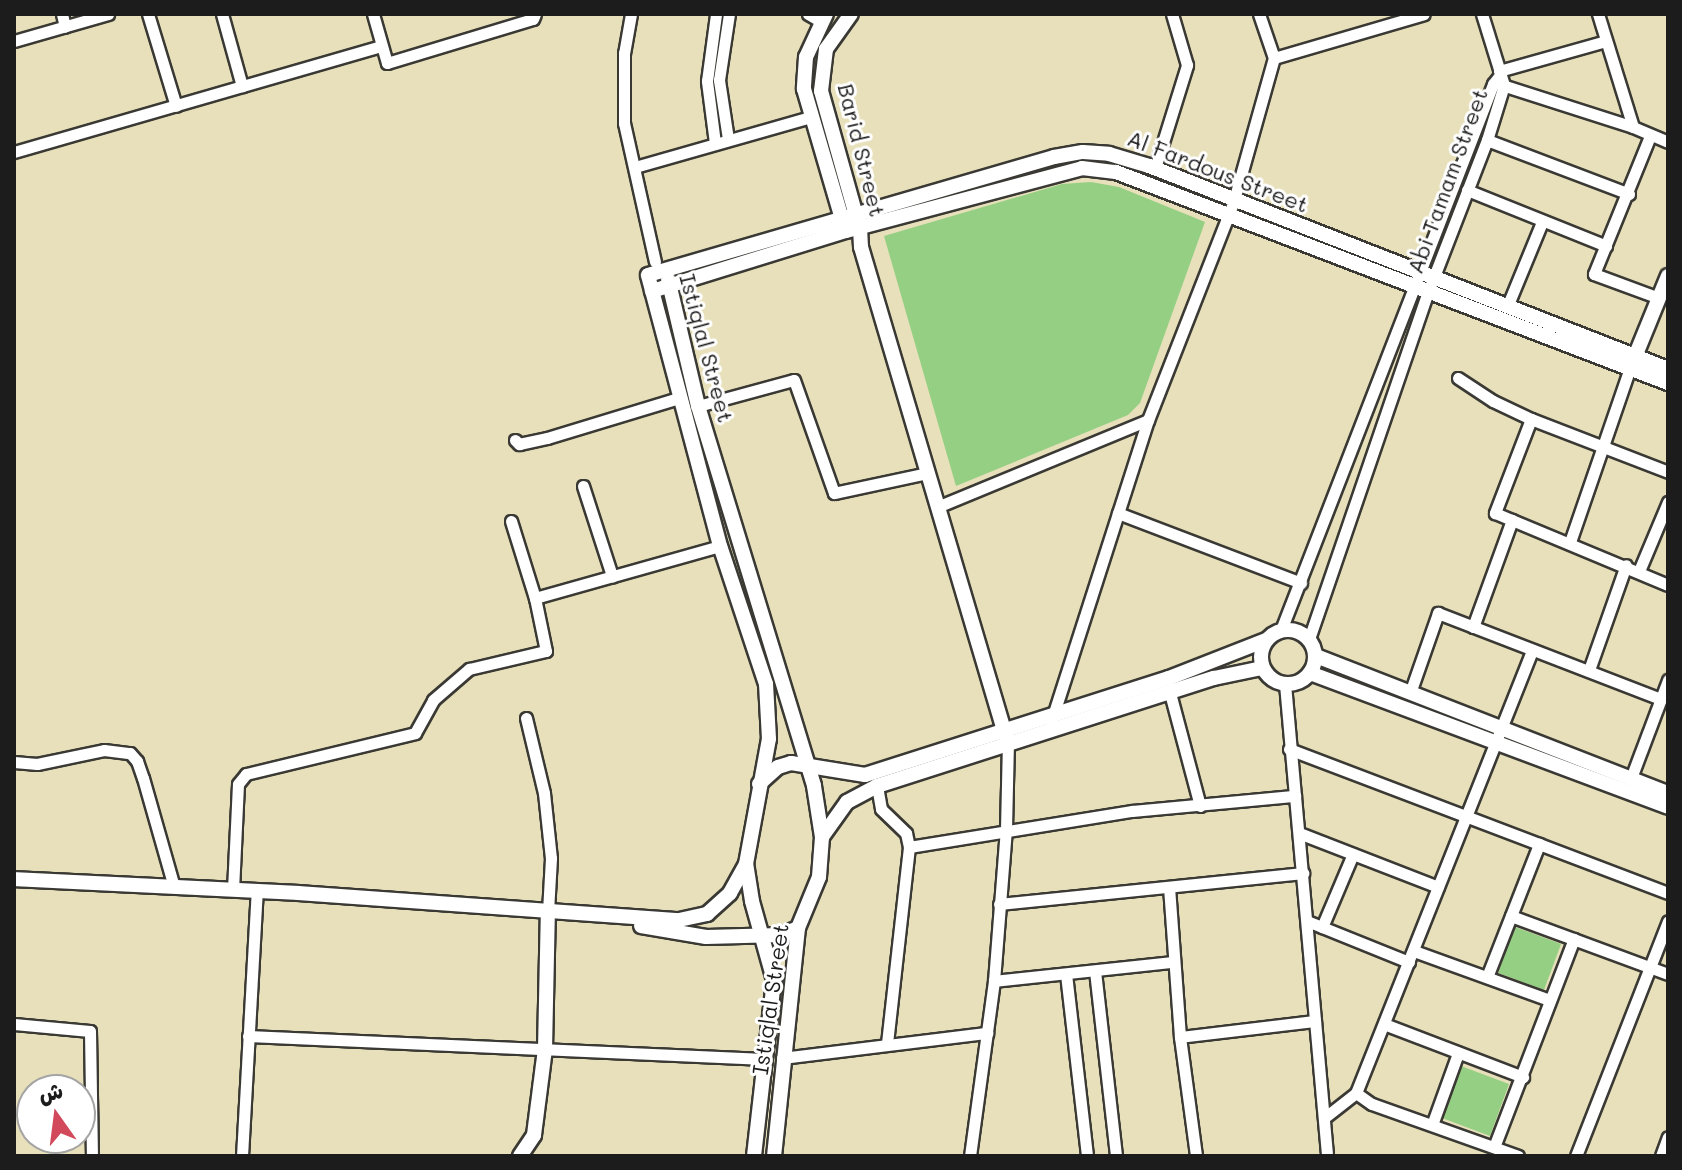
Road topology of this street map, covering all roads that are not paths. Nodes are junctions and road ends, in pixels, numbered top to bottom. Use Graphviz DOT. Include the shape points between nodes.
graph roads {
  1 [pos="62,14"];
  2 [pos="108,14"];
  3 [pos="148,14"];
  4 [pos="222,14"];
  5 [pos="373,14"];
  6 [pos="535,14"];
  7 [pos="631,14"];
  8 [pos="716,14"];
  9 [pos="729,14"];
  10 [pos="851,14"];
  11 [pos="1172,14"];
  12 [pos="1259,14"];
  13 [pos="1424,14"];
  14 [pos="1482,14"];
  15 [pos="1598,14"];
  16 [pos="818,16"];
  17 [pos="1400,17"];
  18 [pos="65,27"];
  19 [pos="14,41"];
  20 [pos="1606,41"];
  21 [pos="381,46"];
  22 [pos="1274,58"];
  23 [pos="1499,79"];
  24 [pos="242,86"];
  25 [pos="176,106"];
  26 [pos="810,117"];
  27 [pos="1633,127"];
  28 [pos="1650,136"];
  29 [pos="728,139"];
  30 [pos="1487,140"];
  31 [pos="1668,142"];
  32 [pos="715,143"];
  33 [pos="14,152"];
  34 [pos="635,167"];
  35 [pos="1155,168"];
  36 [pos="1467,190"];
  37 [pos="1629,194"];
  38 [pos="1234,200"];
  39 [pos="1227,216"];
  40 [pos="1542,222"];
  41 [pos="851,223"];
  42 [pos="1606,246"];
  43 [pos="656,269"];
  44 [pos="1668,276"];
  45 [pos="1424,282"];
  46 [pos="670,286"];
  47 [pos="652,291"];
  48 [pos="1659,298"];
  49 [pos="1507,307"];
  50 [pos="1633,362"];
  51 [pos="1668,369"];
  52 [pos="1458,378"];
  53 [pos="1668,383"];
  54 [pos="679,398"];
  55 [pos="698,406"];
  56 [pos="1531,419"];
  57 [pos="1148,420"];
  58 [pos="515,440"];
  59 [pos="1603,446"];
  60 [pos="1668,472"];
  61 [pos="927,473"];
  62 [pos="583,486"];
  63 [pos="1668,502"];
  64 [pos="937,507"];
  65 [pos="1118,513"];
  66 [pos="1512,520"];
  67 [pos="511,521"];
  68 [pos="1570,542"];
  69 [pos="720,546"];
  70 [pos="1626,565"];
  71 [pos="1639,571"];
  72 [pos="612,576"];
  73 [pos="1301,583"];
  74 [pos="1668,585"];
  75 [pos="535,598"];
  76 [pos="1473,627"];
  77 [pos="1281,630"];
  78 [pos="1309,639"];
  79 [pos="1266,640"];
  80 [pos="1532,650"];
  81 [pos="1316,656"];
  82 [pos="1262,668"];
  83 [pos="1589,670"];
  84 [pos="1310,673"];
  85 [pos="1668,680"];
  86 [pos="1285,684"];
  87 [pos="1170,693"];
  88 [pos="1410,693"];
  89 [pos="1661,699"];
  90 [pos="526,718"];
  91 [pos="1051,723"];
  92 [pos="1499,735"];
  93 [pos="1006,737"];
  94 [pos="1289,749"];
  95 [pos="14,762"];
  96 [pos="808,766"];
  97 [pos="1631,778"];
  98 [pos="759,784"];
  99 [pos="877,786"];
  100 [pos="1668,793"];
  101 [pos="1295,796"];
  102 [pos="1200,806"];
  103 [pos="1668,807"];
  104 [pos="1465,817"];
  105 [pos="1006,829"];
  106 [pos="1299,833"];
  107 [pos="822,837"];
  108 [pos="1539,844"];
  109 [pos="909,847"];
  110 [pos="1353,854"];
  111 [pos="746,864"];
  112 [pos="1303,873"];
  113 [pos="14,879"];
  114 [pos="174,887"];
  115 [pos="1169,887"];
  116 [pos="1438,887"];
  117 [pos="233,890"];
  118 [pos="257,891"];
  119 [pos="1668,893"];
  120 [pos="999,904"];
  121 [pos="548,911"];
  122 [pos="590,914"];
  123 [pos="1511,916"];
  124 [pos="1307,921"];
  125 [pos="1668,921"];
  126 [pos="1322,927"];
  127 [pos="798,928"];
  128 [pos="761,935"];
  129 [pos="1574,939"];
  130 [pos="1412,956"];
  131 [pos="1172,962"];
  132 [pos="1648,967"];
  133 [pos="1095,971"];
  134 [pos="1066,974"];
  135 [pos="1668,974"];
  136 [pos="1487,977"];
  137 [pos="994,981"];
  138 [pos="1549,1000"];
  139 [pos="1315,1021"];
  140 [pos="14,1024"];
  141 [pos="1384,1024"];
  142 [pos="987,1033"];
  143 [pos="248,1036"];
  144 [pos="1180,1037"];
  145 [pos="887,1044"];
  146 [pos="545,1049"];
  147 [pos="1458,1053"];
  148 [pos="782,1058"];
  149 [pos="763,1059"];
  150 [pos="1523,1077"];
  151 [pos="1356,1093"];
  152 [pos="1324,1118"];
  153 [pos="1432,1125"];
  154 [pos="1668,1137"];
  155 [pos="1494,1147"];
  156 [pos="92,1156"];
  157 [pos="242,1156"];
  158 [pos="520,1156"];
  159 [pos="754,1156"];
  160 [pos="774,1156"];
  161 [pos="970,1156"];
  162 [pos="1087,1156"];
  163 [pos="1116,1156"];
  164 [pos="1196,1156"];
  165 [pos="1327,1156"];
  166 [pos="1518,1156"];
  167 [pos="1576,1156"];
  168 [pos="1661,1156"];
  1 -- 18 [label="street"];
  2 -- 18 [label="street"];
  3 -- 25 [label="street"];
  4 -- 24 [label="street"];
  5 -- 21 [label="street"];
  6 -- 21 [label="street" via="533,19 387,63"];
  7 -- 34 [label="street" via="622,87"];
  8 -- 32 [label="street" via="707,81"];
  9 -- 29 [label="street" via="719,80"];
  10 -- 41 [label="main road, Barid Street" via="826,49 821,91"];
  11 -- 35 [label="street" via="1187,65"];
  12 -- 22 [label="street"];
  13 -- 17 [label="street"];
  14 -- 23 [label="street"];
  15 -- 20 [label="street"];
  16 -- 26 [label="main road, Barid Street" via="804,72"];
  17 -- 22 [label="street"];
  18 -- 19 [label="street"];
  20 -- 23 [label="street"];
  20 -- 27 [label="street"];
  21 -- 24 [label="street"];
  22 -- 38 [label="street"];
  23 -- 27 [label="street"];
  23 -- 30 [label="street, Abi Tamam Street"];
  23 -- 45 [label="street, Abi Tamam Street"];
  24 -- 25 [label="street"];
  25 -- 33 [label="street"];
  26 -- 29 [label="street"];
  26 -- 41 [label="main road, Barid Street"];
  27 -- 28 [label="street"];
  28 -- 31 [label="street"];
  28 -- 37 [label="street"];
  29 -- 32 [label="street"];
  30 -- 36 [label="street, Abi Tamam Street"];
  30 -- 37 [label="street"];
  32 -- 34 [label="street"];
  34 -- 43 [label="street"];
  35 -- 38 [label="main road, Al Fardous Street"];
  35 -- 41 [label="main road, Al Fardous Street" via="1109,154 1054,157"];
  36 -- 40 [label="street"];
  36 -- 45 [label="street, Abi Tamam Street"];
  37 -- 42 [label="street"];
  38 -- 39 [label="street"];
  38 -- 45 [label="main road, Al Fardous Street"];
  39 -- 41 [label="main road, Al Fardous Street" via="1116,172 1082,168"];
  39 -- 45 [label="main road, Al Fardous Street"];
  39 -- 57 [label="street"];
  40 -- 42 [label="street"];
  40 -- 49 [label="street"];
  41 -- 43 [label="main road, Al Fardous Street"];
  41 -- 46 [label="main road, Al Fardous Street"];
  41 -- 61 [label="main road, Barid Street"];
  42 -- 48 [label="street" via="1594,274"];
  43 -- 46 [label="main road, Istiqlal Street"];
  43 -- 47 [label="main road, Istiqlal Street"];
  44 -- 48 [label="main road"];
  45 -- 49 [label="main road, Al Fardous Street"];
  45 -- 50 [label="main road, Al Fardous Street" via="1479,308"];
  45 -- 73 [label="street, Abi Tamam Street"];
  45 -- 78 [label="street, Abi Tamam Street"];
  46 -- 47 [label="main road, Al Fardous Street"];
  46 -- 55 [label="main road, Istiqlal Street"];
  47 -- 54 [label="main road, Istiqlal Street"];
  48 -- 50 [label="main road"];
  49 -- 50 [label="main road, Al Fardous Street"];
  50 -- 51 [label="main road, Al Fardous Street"];
  50 -- 53 [label="main road, Al Fardous Street"];
  50 -- 59 [label="street"];
  52 -- 56 [label="street"];
  54 -- 58 [label="street" via="547,438 519,444"];
  54 -- 69 [label="main road, Istiqlal Street"];
  55 -- 61 [label="street" via="794,380 834,493"];
  55 -- 96 [label="main road, Istiqlal Street"];
  56 -- 59 [label="street"];
  56 -- 66 [label="street" via="1495,513"];
  57 -- 64 [label="street"];
  57 -- 65 [label="street"];
  59 -- 60 [label="street"];
  59 -- 68 [label="street"];
  61 -- 64 [label="main road, Barid Street"];
  62 -- 72 [label="street"];
  63 -- 71 [label="street"];
  64 -- 93 [label="main road, Barid Street"];
  65 -- 73 [label="street"];
  65 -- 91 [label="street"];
  66 -- 68 [label="street"];
  66 -- 76 [label="street"];
  67 -- 75 [label="street"];
  68 -- 70 [label="street"];
  69 -- 72 [label="street"];
  69 -- 98 [label="main road, Istiqlal Street" via="766,684 769,739"];
  70 -- 71 [label="street"];
  70 -- 83 [label="street"];
  71 -- 74 [label="street"];
  72 -- 75 [label="street"];
  73 -- 77 [label="street, Abi Tamam Street"];
  75 -- 117 [label="street" via="546,651 469,669 433,700 415,733 246,774 238,784"];
  76 -- 80 [label="street"];
  76 -- 88 [label="street" via="1438,613"];
  77 -- 78 [label="main road"];
  77 -- 79 [label="main road"];
  78 -- 81 [label="main road"];
  79 -- 82 [label="main road"];
  79 -- 91 [label="main road"];
  80 -- 83 [label="street"];
  80 -- 92 [label="street"];
  81 -- 84 [label="main road"];
  81 -- 88 [label="main road"];
  82 -- 86 [label="main road"];
  82 -- 87 [label="main road"];
  83 -- 89 [label="street"];
  84 -- 86 [label="main road"];
  84 -- 92 [label="main road"];
  85 -- 89 [label="street"];
  86 -- 94 [label="street"];
  87 -- 91 [label="main road"];
  87 -- 102 [label="street"];
  88 -- 92 [label="main road"];
  89 -- 97 [label="street"];
  90 -- 121 [label="street" via="544,793 551,858"];
  91 -- 93 [label="main road"];
  92 -- 97 [label="main road"];
  92 -- 103 [label="main road"];
  92 -- 104 [label="street"];
  93 -- 96 [label="main road" via="865,775"];
  93 -- 99 [label="main road"];
  93 -- 105 [label="street"];
  94 -- 101 [label="street"];
  94 -- 104 [label="street"];
  95 -- 114 [label="street" via="37,764 104,750 130,753 137,761"];
  96 -- 98 [label="main road" via="778,767"];
  96 -- 107 [label="main road, Istiqlal Street"];
  97 -- 100 [label="main road"];
  98 -- 111 [label="main road, Istiqlal Street"];
  99 -- 107 [label="main road" via="847,802"];
  99 -- 109 [label="street" via="881,809 906,833"];
  101 -- 102 [label="street"];
  101 -- 106 [label="street"];
  102 -- 105 [label="street"];
  104 -- 108 [label="street"];
  104 -- 116 [label="street"];
  105 -- 109 [label="street"];
  105 -- 120 [label="street"];
  106 -- 110 [label="street"];
  106 -- 112 [label="street"];
  107 -- 127 [label="main road, Istiqlal Street" via="819,877"];
  108 -- 119 [label="street"];
  108 -- 123 [label="street"];
  109 -- 145 [label="street"];
  110 -- 116 [label="street"];
  110 -- 126 [label="street"];
  111 -- 122 [label="main road" via="730,893 707,914 679,920"];
  111 -- 128 [label="main road, Istiqlal Street"];
  112 -- 115 [label="street"];
  112 -- 124 [label="street"];
  113 -- 114 [label="main road"];
  114 -- 117 [label="main road"];
  115 -- 120 [label="street"];
  115 -- 131 [label="street"];
  116 -- 130 [label="street"];
  117 -- 118 [label="main road"];
  118 -- 121 [label="main road"];
  118 -- 143 [label="street"];
  120 -- 137 [label="street"];
  121 -- 122 [label="main road"];
  121 -- 146 [label="main road"];
  122 -- 128 [label="main road" via="706,937"];
  123 -- 129 [label="street"];
  123 -- 136 [label="street"];
  124 -- 126 [label="street"];
  124 -- 139 [label="street"];
  125 -- 132 [label="street"];
  126 -- 130 [label="street"];
  127 -- 128 [label="main road"];
  127 -- 148 [label="main road, Istiqlal Street"];
  128 -- 149 [label="main road, Istiqlal Street" via="774,980"];
  129 -- 132 [label="street"];
  129 -- 138 [label="street"];
  130 -- 136 [label="street"];
  130 -- 141 [label="street"];
  131 -- 133 [label="street"];
  131 -- 144 [label="street"];
  132 -- 135 [label="street"];
  132 -- 167 [label="street"];
  133 -- 134 [label="street"];
  133 -- 163 [label="street"];
  134 -- 137 [label="street"];
  134 -- 162 [label="street"];
  136 -- 138 [label="street"];
  137 -- 142 [label="street"];
  138 -- 150 [label="street"];
  139 -- 144 [label="street"];
  139 -- 152 [label="street"];
  140 -- 156 [label="street" via="90,1031"];
  141 -- 147 [label="street"];
  141 -- 151 [label="street"];
  142 -- 145 [label="street"];
  142 -- 161 [label="street"];
  143 -- 146 [label="street"];
  143 -- 157 [label="street"];
  144 -- 164 [label="street"];
  145 -- 148 [label="street"];
  146 -- 149 [label="street"];
  146 -- 158 [label="main road" via="534,1135"];
  147 -- 150 [label="street"];
  147 -- 153 [label="street"];
  148 -- 160 [label="main road, Istiqlal Street"];
  149 -- 159 [label="main road, Istiqlal Street"];
  150 -- 155 [label="street"];
  151 -- 152 [label="street"];
  151 -- 153 [label="street"];
  152 -- 165 [label="street"];
  153 -- 155 [label="street"];
  154 -- 168 [label="street"];
  155 -- 166 [label="street"];
}
